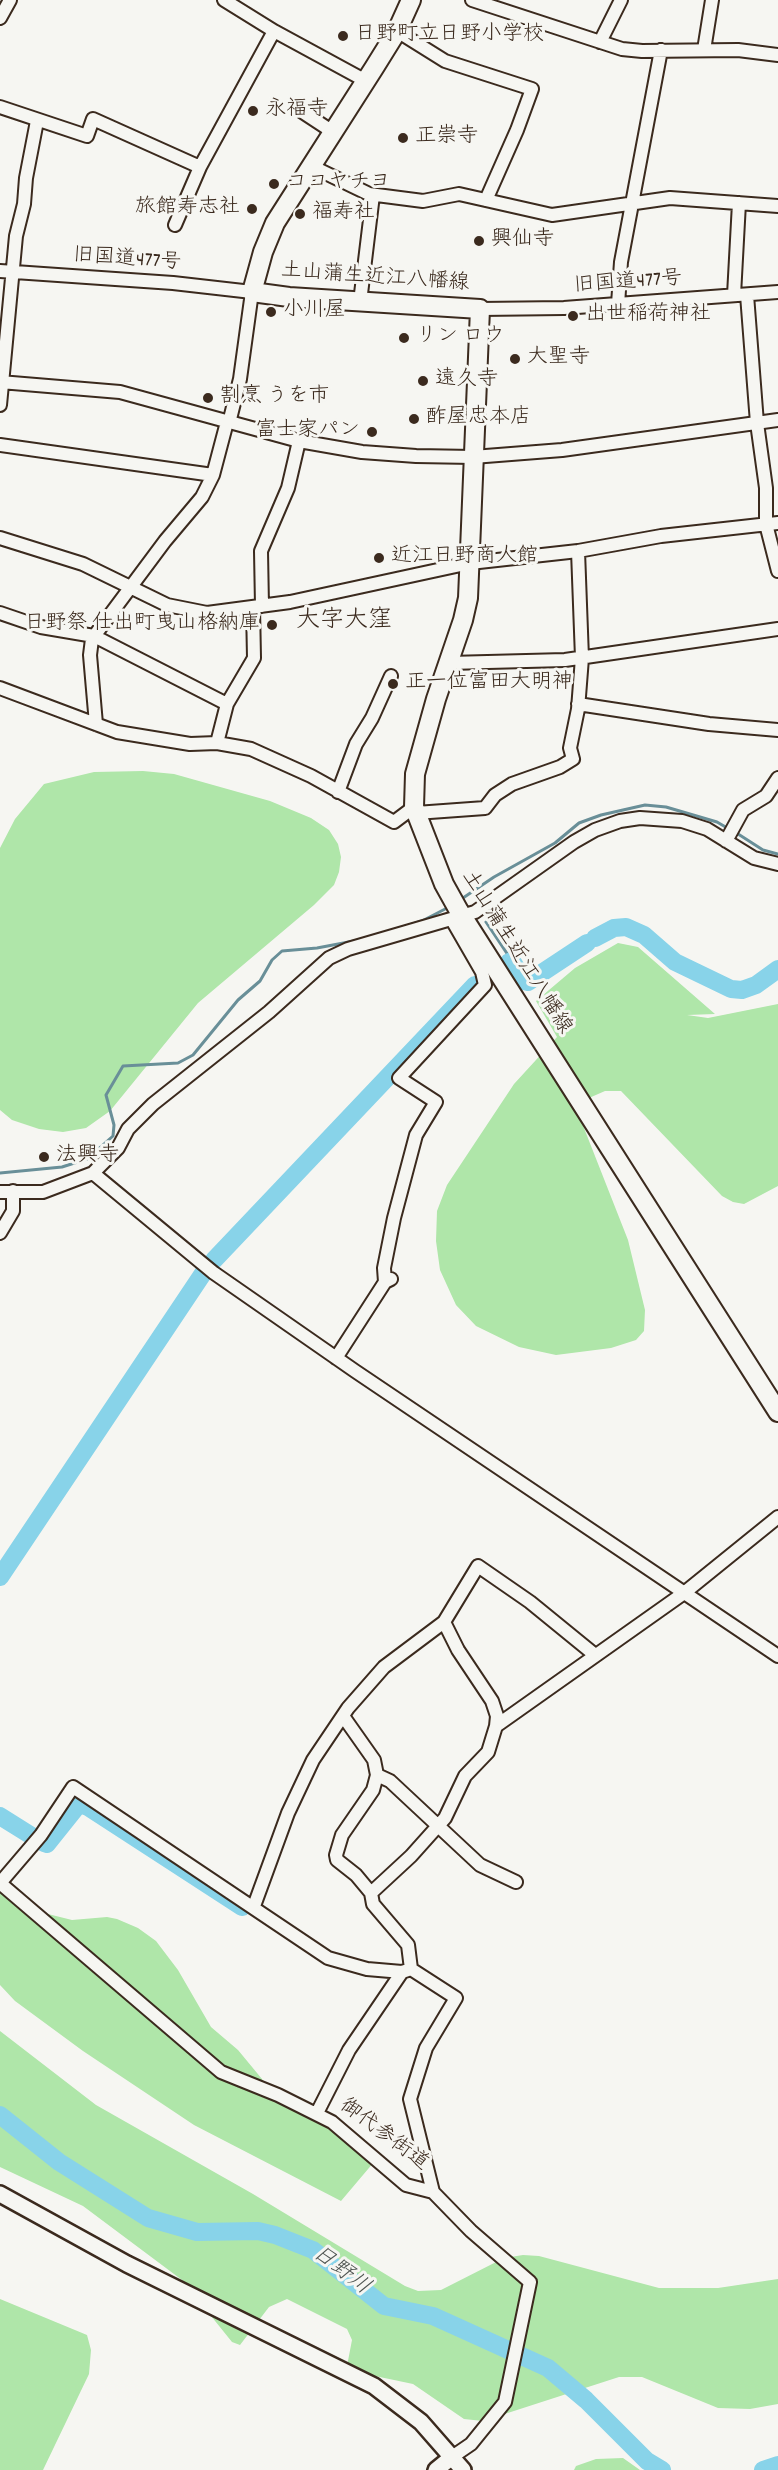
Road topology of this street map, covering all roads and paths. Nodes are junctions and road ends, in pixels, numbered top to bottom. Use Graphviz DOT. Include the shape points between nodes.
graph roads {
  1 [pos="10,0"];
  2 [pos="224,0"];
  3 [pos="411,0"];
  4 [pos="472,0"];
  5 [pos="621,0"];
  6 [pos="712,0"];
  7 [pos="0,18"];
  8 [pos="274,31"];
  9 [pos="397,31"];
  10 [pos="600,42"];
  11 [pos="704,50"];
  12 [pos="661,51"];
  13 [pos="778,55"];
  14 [pos="366,81"];
  15 [pos="0,107"];
  16 [pos="298,109"];
  17 [pos="37,121"];
  18 [pos="333,132"];
  19 [pos="311,166"];
  20 [pos="200,167"];
  21 [pos="373,195"];
  22 [pos="486,200"];
  23 [pos="632,202"];
  24 [pos="739,203"];
  25 [pos="778,206"];
  26 [pos="175,225"];
  27 [pos="6,272"];
  28 [pos="252,292"];
  29 [pos="778,292"];
  30 [pos="734,295"];
  31 [pos="747,295"];
  32 [pos="360,302"];
  33 [pos="618,304"];
  34 [pos="480,309"];
  35 [pos="1,382"];
  36 [pos="0,405"];
  37 [pos="778,420"];
  38 [pos="228,422"];
  39 [pos="757,423"];
  40 [pos="299,441"];
  41 [pos="0,445"];
  42 [pos="473,457"];
  43 [pos="213,475"];
  44 [pos="772,523"];
  45 [pos="0,538"];
  46 [pos="578,551"];
  47 [pos="470,563"];
  48 [pos="778,571"];
  49 [pos="131,585"];
  50 [pos="257,607"];
  51 [pos="0,613"];
  52 [pos="778,629"];
  53 [pos="94,636"];
  54 [pos="582,658"];
  55 [pos="449,663"];
  56 [pos="391,676"];
  57 [pos="0,688"];
  58 [pos="227,704"];
  59 [pos="578,704"];
  60 [pos="96,724"];
  61 [pos="778,730"];
  62 [pos="217,743"];
  63 [pos="778,778"];
  64 [pos="338,792"];
  65 [pos="415,810"];
  66 [pos="727,838"];
  67 [pos="778,864"];
  68 [pos="458,916"];
  69 [pos="93,1173"];
  70 [pos="14,1191"];
  71 [pos="0,1192"];
  72 [pos="0,1233"];
  73 [pos="336,1358"];
  74 [pos="778,1412"];
  75 [pos="778,1517"];
  76 [pos="684,1593"];
  77 [pos="444,1622"];
  78 [pos="595,1655"];
  79 [pos="778,1656"];
  80 [pos="343,1716"];
  81 [pos="496,1726"];
  82 [pos="377,1775"];
  83 [pos="439,1825"];
  84 [pos="516,1882"];
  85 [pos="0,1883"];
  86 [pos="371,1893"];
  87 [pos="254,1906"];
  88 [pos="406,1970"];
  89 [pos="317,2113"];
  90 [pos="433,2192"];
  91 [pos="0,2194"];
  92 [pos="452,2457"];
  93 [pos="436,2470"];
  94 [pos="463,2470"];
  1 -- 7 [label="street"];
  2 -- 8 [label="street"];
  3 -- 9 [label="main road, 土山蒲生近江八幡線"];
  4 -- 10 [label="street"];
  5 -- 10 [label="street"];
  6 -- 11 [label="street"];
  8 -- 14 [label="street"];
  8 -- 20 [label="street"];
  9 -- 14 [label="main road, 土山蒲生近江八幡線"];
  9 -- 22 [label="street" via="445,61 532,89"];
  10 -- 12 [label="street" via="622,49"];
  11 -- 12 [label="street"];
  11 -- 13 [label="street"];
  12 -- 23 [label="street"];
  14 -- 18 [label="main road, 土山蒲生近江八幡線"];
  15 -- 17 [label="street"];
  16 -- 18 [label="street"];
  17 -- 20 [label="street" via="87,136 93,119"];
  17 -- 27 [label="street" via="24,204"];
  18 -- 19 [label="main road, 土山蒲生近江八幡線"];
  19 -- 21 [label="street"];
  19 -- 28 [label="main road, 土山蒲生近江八幡線" via="275,223"];
  20 -- 26 [label="street"];
  21 -- 22 [label="street" via="423,201 459,194"];
  21 -- 32 [label="street"];
  22 -- 23 [label="street" via="557,215"];
  23 -- 24 [label="street" via="670,198"];
  23 -- 33 [label="street"];
  24 -- 25 [label="street"];
  24 -- 30 [label="street"];
  27 -- 28 [label="street, 旧国道477号"];
  27 -- 35 [label="street"];
  28 -- 32 [label="main road, 土山蒲生近江八幡線"];
  28 -- 38 [label="street" via="240,379"];
  29 -- 31 [label="street, 旧国道477号"];
  30 -- 31 [label="street, 旧国道477号"];
  30 -- 33 [label="street, 旧国道477号"];
  31 -- 39 [label="street"];
  32 -- 34 [label="main road, 土山蒲生近江八幡線"];
  33 -- 34 [label="street, 旧国道477号"];
  34 -- 42 [label="main road, 土山蒲生近江八幡線"];
  35 -- 36 [label="street"];
  35 -- 38 [label="street" via="120,392"];
  37 -- 39 [label="street"];
  38 -- 40 [label="street"];
  38 -- 43 [label="street"];
  39 -- 42 [label="street" via="562,450"];
  39 -- 44 [label="street"];
  40 -- 42 [label="street" via="362,452"];
  40 -- 50 [label="street" via="288,488 261,551"];
  41 -- 43 [label="street"];
  42 -- 47 [label="main road, 土山蒲生近江八幡線"];
  43 -- 49 [label="street" via="202,497"];
  44 -- 46 [label="street"];
  44 -- 48 [label="street"];
  45 -- 49 [label="street" via="83,564"];
  46 -- 47 [label="street"];
  46 -- 54 [label="street"];
  47 -- 50 [label="street" via="326,596"];
  47 -- 55 [label="main road, 土山蒲生近江八幡線" via="463,620"];
  49 -- 50 [label="street" via="181,609 207,613"];
  49 -- 53 [label="street"];
  50 -- 58 [label="street" via="254,658"];
  51 -- 53 [label="street" via="41,627"];
  52 -- 54 [label="street"];
  53 -- 58 [label="street"];
  53 -- 60 [label="street" via="90,655"];
  54 -- 55 [label="street"];
  54 -- 59 [label="street"];
  55 -- 65 [label="main road, 土山蒲生近江八幡線" via="415,774"];
  56 -- 64 [label="street" via="356,744"];
  57 -- 60 [label="street"];
  58 -- 62 [label="street"];
  59 -- 61 [label="street" via="691,722"];
  59 -- 65 [label="street" via="570,748 573,759 512,784 495,795 486,808"];
  60 -- 62 [label="street" via="117,732 190,744"];
  62 -- 64 [label="street" via="251,748"];
  63 -- 66 [label="street" via="766,796 744,810"];
  64 -- 65 [label="street" via="394,822"];
  65 -- 68 [label="main road, 土山蒲生近江八幡線"];
  66 -- 67 [label="street" via="754,858"];
  66 -- 68 [label="street" via="682,821 620,821 574,842"];
  68 -- 69 [label="street" via="329,958 269,1012 153,1104"];
  68 -- 73 [label="street" via="486,981 399,1078 436,1102 416,1135 384,1269 388,1280"];
  68 -- 74 [label="main road, 土山蒲生近江八幡線"];
  69 -- 70 [label="street" via="52,1190"];
  69 -- 73 [label="street" via="214,1273"];
  70 -- 71 [label="street"];
  70 -- 72 [label="street" via="12,1211"];
  73 -- 76 [label="street"];
  75 -- 76 [label="street"];
  76 -- 78 [label="street"];
  76 -- 79 [label="street"];
  77 -- 78 [label="street" via="478,1566"];
  77 -- 80 [label="street" via="384,1667"];
  77 -- 81 [label="street" via="492,1701"];
  78 -- 81 [label="street"];
  80 -- 82 [label="street" via="374,1760"];
  80 -- 87 [label="street" via="303,1777"];
  81 -- 83 [label="street" via="488,1752 465,1776"];
  82 -- 83 [label="street" via="390,1781"];
  82 -- 86 [label="street" via="373,1790 342,1835 336,1855"];
  83 -- 84 [label="street" via="480,1865"];
  83 -- 86 [label="street"];
  85 -- 87 [label="street" via="41,1836 74,1787"];
  85 -- 89 [label="street, 御代参街道" via="221,2072"];
  86 -- 88 [label="street" via="373,1904 408,1945"];
  87 -- 88 [label="street" via="328,1958 367,1970"];
  88 -- 89 [label="street" via="349,2050"];
  88 -- 90 [label="street" via="456,1998 426,2048 410,2099"];
  89 -- 90 [label="street, 御代参街道" via="352,2137 406,2185"];
  90 -- 92 [label="street, 御代参街道" via="530,2282 503,2406 471,2444"];
  91 -- 92 [label="street" via="127,2264 374,2386 406,2409"];
  92 -- 93 [label="street"];
  92 -- 94 [label="street"];
}
